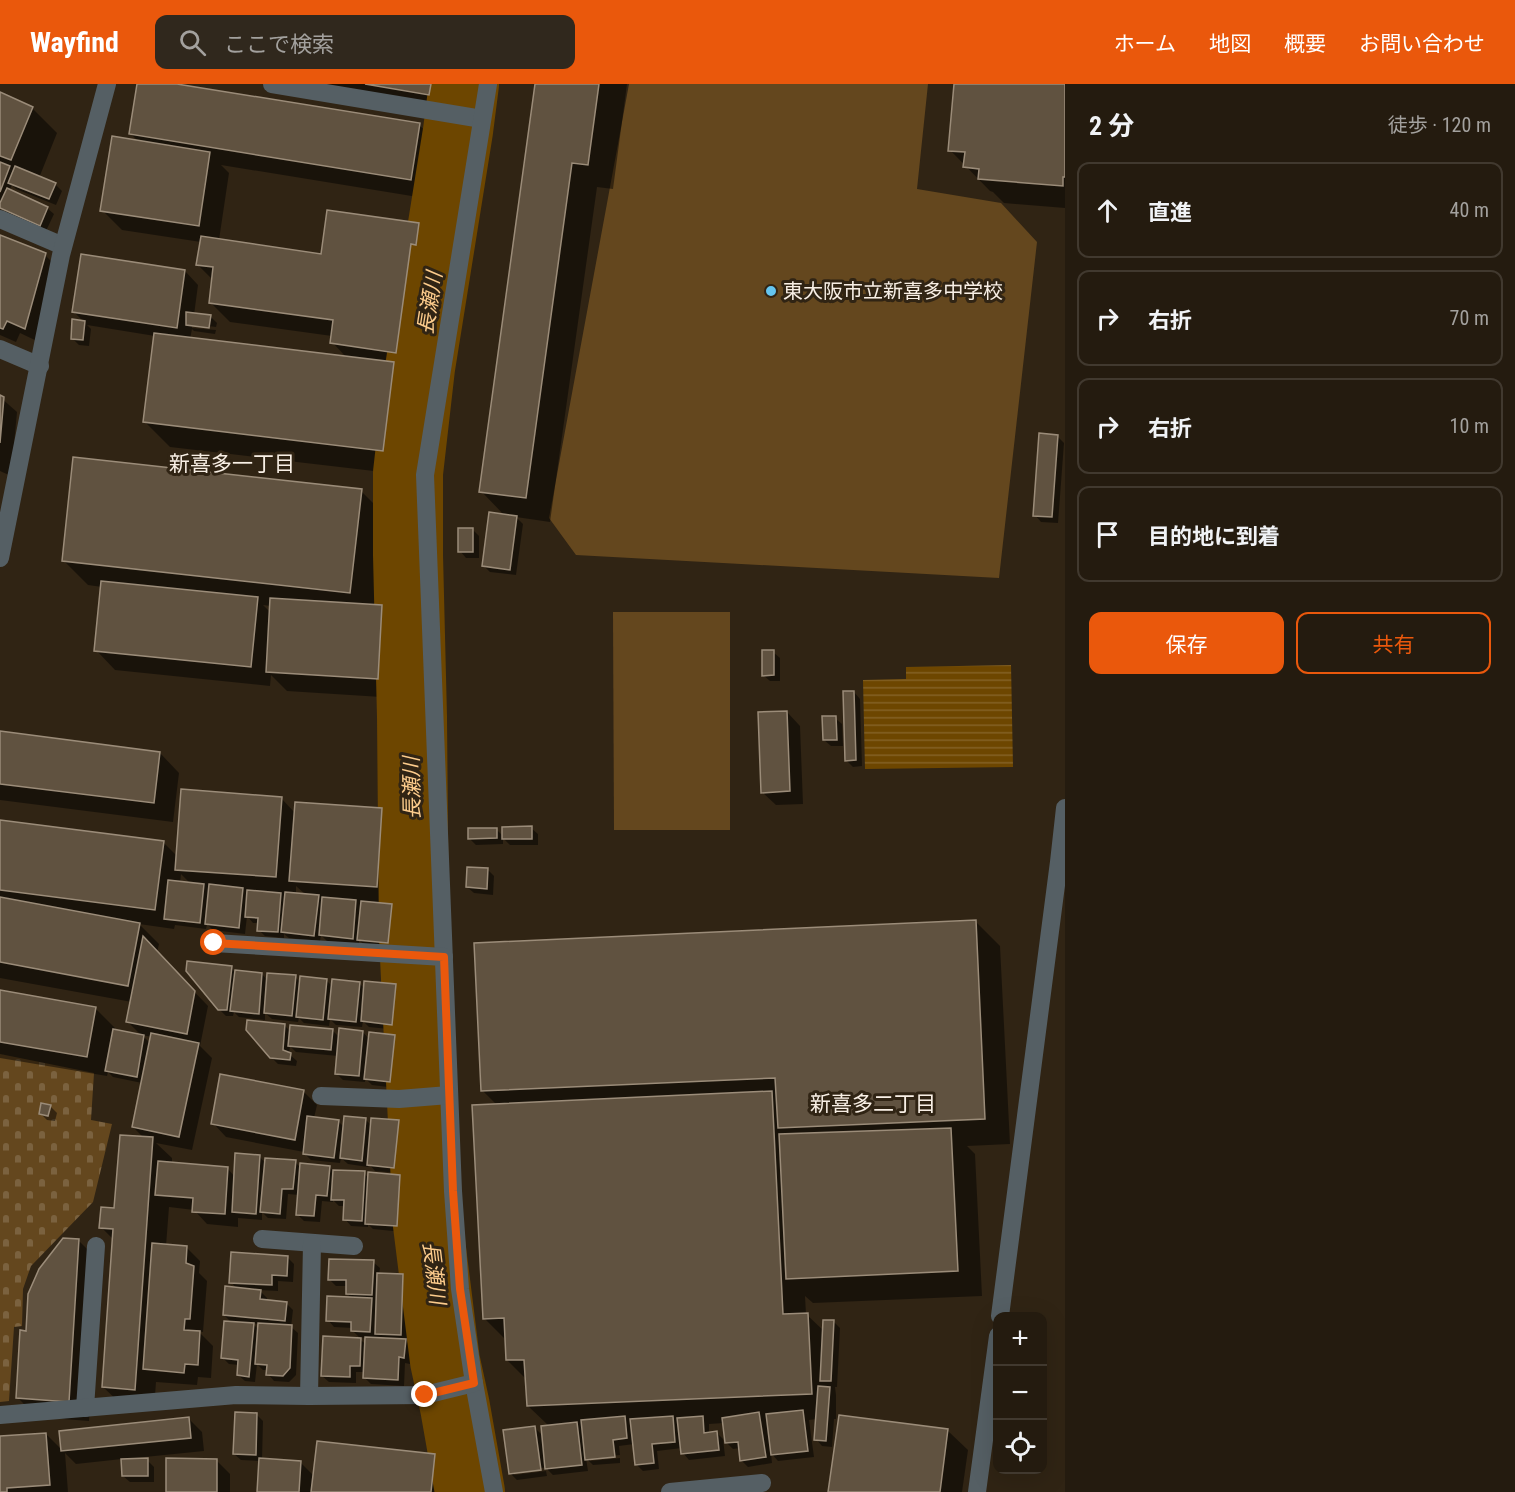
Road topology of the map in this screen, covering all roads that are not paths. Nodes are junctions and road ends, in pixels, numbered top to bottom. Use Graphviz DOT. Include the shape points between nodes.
graph roads {
  1 [pos="272,84"];
  2 [pos="488,84"];
  3 [pos="103,85"];
  4 [pos="482,119"];
  5 [pos="0,219"];
  6 [pos="63,246"];
  7 [pos="0,349"];
  8 [pos="40,366"];
  9 [pos="0,558"];
  10 [pos="1065,808"];
  11 [pos="1062,863"];
  12 [pos="214,943"];
  13 [pos="444,957"];
  14 [pos="449,1095"];
  15 [pos="321,1096"];
  16 [pos="262,1239"];
  17 [pos="312,1244"];
  18 [pos="96,1246"];
  19 [pos="354,1246"];
  20 [pos="1001,1312"];
  21 [pos="994,1366"];
  22 [pos="467,1385"];
  23 [pos="309,1396"];
  24 [pos="85,1408"];
  25 [pos="0,1415"];
  26 [pos="762,1483"];
  27 [pos="494,1492"];
  28 [pos="670,1492"];
  29 [pos="977,1492"];
  1 -- 4 [label="street"];
  2 -- 4 [label="street"];
  3 -- 6 [label="street"];
  4 -- 13 [label="street" via="425,475"];
  5 -- 6 [label="street"];
  6 -- 8 [label="street"];
  7 -- 8 [label="street"];
  8 -- 9 [label="street"];
  10 -- 11 [label="street"];
  11 -- 20 [label="street"];
  12 -- 13 [label="street"];
  13 -- 14 [label="street"];
  14 -- 15 [label="street" via="399,1099"];
  14 -- 22 [label="street"];
  16 -- 17 [label="street"];
  17 -- 19 [label="street"];
  17 -- 23 [label="street"];
  18 -- 24 [label="street"];
  21 -- 29 [label="street"];
  22 -- 23 [label="street" via="425,1395"];
  22 -- 27 [label="street"];
  23 -- 24 [label="street" via="236,1395"];
  24 -- 25 [label="street"];
  26 -- 28 [label="street"];
}
